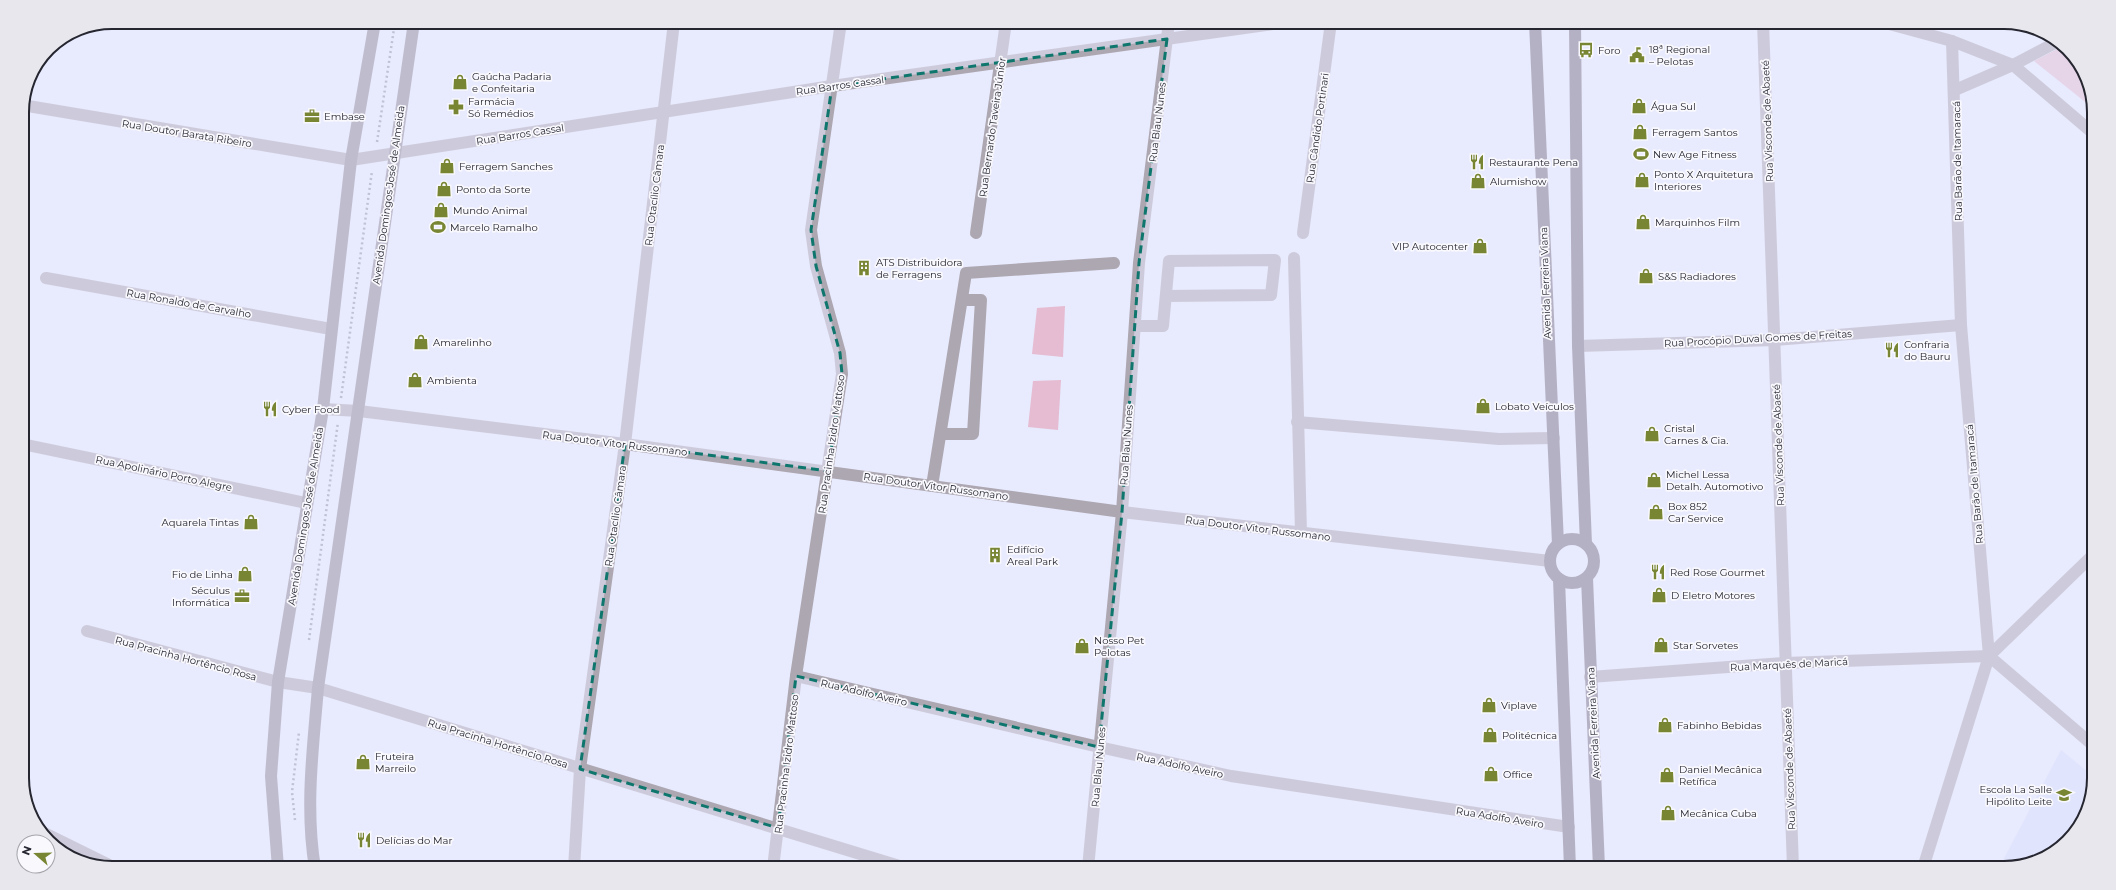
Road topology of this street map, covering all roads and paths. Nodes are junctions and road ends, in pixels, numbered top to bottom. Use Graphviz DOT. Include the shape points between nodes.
graph roads {
  1 [pos="374,29"];
  2 [pos="394,29"];
  3 [pos="413,29"];
  4 [pos="673,29"];
  5 [pos="839,29"];
  6 [pos="1005,29"];
  7 [pos="1168,29"];
  8 [pos="1238,29"];
  9 [pos="1330,29"];
  10 [pos="1535,29"];
  11 [pos="1575,29"];
  12 [pos="1763,29"];
  13 [pos="1906,29"];
  14 [pos="1167,39"];
  15 [pos="1952,42"];
  16 [pos="2052,45"];
  17 [pos="1002,62"];
  18 [pos="2012,65"];
  19 [pos="832,86"];
  20 [pos="1955,90"];
  21 [pos="29,106"];
  22 [pos="663,112"];
  23 [pos="2087,128"];
  24 [pos="394,153"];
  25 [pos="374,156"];
  26 [pos="351,160"];
  27 [pos="976,233"];
  28 [pos="1303,233"];
  29 [pos="1294,258"];
  30 [pos="1114,264"];
  31 [pos="46,278"];
  32 [pos="1166,296"];
  33 [pos="962,300"];
  34 [pos="1961,325"];
  35 [pos="1135,326"];
  36 [pos="331,329"];
  37 [pos="1775,340"];
  38 [pos="1578,346"];
  39 [pos="323,408"];
  40 [pos="340,410"];
  41 [pos="358,411"];
  42 [pos="1297,422"];
  43 [pos="941,434"];
  44 [pos="1554,438"];
  45 [pos="625,444"];
  46 [pos="29,445"];
  47 [pos="828,471"];
  48 [pos="932,486"];
  49 [pos="306,503"];
  50 [pos="1122,512"];
  51 [pos="1301,533"];
  52 [pos="1558,544"];
  53 [pos="1586,544"];
  54 [pos="1550,561"];
  55 [pos="2087,561"];
  56 [pos="1587,578"];
  57 [pos="1559,579"];
  58 [pos="87,631"];
  59 [pos="309,646"];
  60 [pos="1989,656"];
  61 [pos="1785,663"];
  62 [pos="796,676"];
  63 [pos="1590,677"];
  64 [pos="278,682"];
  65 [pos="318,688"];
  66 [pos="299,731"];
  67 [pos="2087,740"];
  68 [pos="1100,747"];
  69 [pos="580,769"];
  70 [pos="296,822"];
  71 [pos="1569,827"];
  72 [pos="778,828"];
  73 [pos="54,838"];
  74 [pos="97,859"];
  75 [pos="277,861"];
  76 [pos="314,861"];
  77 [pos="574,861"];
  78 [pos="775,861"];
  79 [pos="884,861"];
  80 [pos="1089,861"];
  81 [pos="1570,861"];
  82 [pos="1599,861"];
  83 [pos="1793,861"];
  84 [pos="1924,861"];
  1 -- 26 [label="main road, Avenida Domingos José de Almeida"];
  2 -- 25 [label="path"];
  3 -- 24 [label="main road, Avenida Domingos José de Almeida"];
  4 -- 22 [label="street, Rua Otacílio Câmara"];
  5 -- 19 [label="street, Rua Pracinha Izidro Mattoso"];
  6 -- 17 [label="street, Rua Bernardo Taveira Júnior"];
  7 -- 14 [label="street, Rua Blau Nunes"];
  8 -- 14 [label="street, Rua Barros Cassal"];
  9 -- 28 [label="street, Rua Cândido Portinari"];
  10 -- 44 [label="main road, Avenida Ferreira Viana" via="1548,359"];
  11 -- 38 [label="main road"];
  12 -- 37 [label="street, Rua Visconde de Abaeté"];
  13 -- 15 [label="street"];
  14 -- 17 [label="street, Rua Barros Cassal"];
  14 -- 35 [label="street, Rua Blau Nunes" via="1139,263"];
  15 -- 18 [label="street"];
  15 -- 20 [label="street, Rua Barão de Itamaracá"];
  16 -- 18 [label="street, Rua Barão de Itamaracá"];
  17 -- 19 [label="street, Rua Barros Cassal"];
  17 -- 27 [label="street, Rua Bernardo Taveira Júnior"];
  18 -- 20 [label="street, Rua Barão de Itamaracá"];
  18 -- 23 [label="street"];
  19 -- 22 [label="street, Rua Barros Cassal"];
  19 -- 47 [label="street, Rua Pracinha Izidro Mattoso" via="812,230 816,266 840,353 842,374"];
  20 -- 34 [label="street, Rua Barão de Itamaracá"];
  21 -- 26 [label="street, Rua Doutor Barata Ribeiro"];
  22 -- 24 [label="street, Rua Barros Cassal"];
  22 -- 45 [label="street, Rua Otacílio Câmara"];
  24 -- 25 [label="street, Rua Barros Cassal"];
  24 -- 41 [label="main road, Avenida Domingos José de Almeida"];
  25 -- 26 [label="street, Rua Doutor Barata Ribeiro"];
  25 -- 40 [label="path"];
  26 -- 36 [label="main road, Avenida Domingos José de Almeida"];
  29 -- 42 [label="street"];
  30 -- 33 [label="street" via="966,273"];
  31 -- 36 [label="street, Rua Ronaldo de Carvalho"];
  32 -- 32 [label="street" via="1169,261 1275,260 1271,295"];
  32 -- 35 [label="street" via="1163,326"];
  33 -- 43 [label="street"];
  33 -- 43 [label="street" via="981,300 973,434"];
  34 -- 37 [label="street, Rua Procópio Duval Gomes de Freitas"];
  34 -- 60 [label="street, Rua Barão de Itamaracá"];
  35 -- 50 [label="street, Rua Blau Nunes"];
  36 -- 39 [label="main road, Avenida Domingos José de Almeida"];
  37 -- 38 [label="street, Rua Procópio Duval Gomes de Freitas"];
  37 -- 61 [label="street, Rua Visconde de Abaeté"];
  38 -- 53 [label="main road"];
  39 -- 40 [label="street, Rua Doutor Vitor Russomano"];
  39 -- 49 [label="main road, Avenida Domingos José de Almeida"];
  40 -- 41 [label="street, Rua Doutor Vitor Russomano"];
  40 -- 59 [label="path"];
  41 -- 45 [label="street, Rua Doutor Vitor Russomano"];
  41 -- 65 [label="main road, Avenida Domingos José de Almeida"];
  42 -- 44 [label="street" via="1499,439"];
  42 -- 51 [label="street"];
  43 -- 48 [label="street"];
  44 -- 52 [label="main road, Avenida Ferreira Viana"];
  45 -- 47 [label="street, Rua Doutor Vitor Russomano"];
  45 -- 69 [label="street, Rua Otacílio Câmara"];
  46 -- 49 [label="street, Rua Apolinário Porto Alegre"];
  47 -- 48 [label="street, Rua Doutor Vitor Russomano"];
  47 -- 62 [label="street, Rua Pracinha Izidro Mattoso"];
  48 -- 50 [label="street, Rua Doutor Vitor Russomano"];
  49 -- 64 [label="main road, Avenida Domingos José de Almeida"];
  50 -- 51 [label="street, Rua Doutor Vitor Russomano"];
  50 -- 68 [label="street, Rua Blau Nunes"];
  51 -- 54 [label="street, Rua Doutor Vitor Russomano"];
  52 -- 53 [label="main road" via="1569,539"];
  52 -- 54 [label="main road"];
  53 -- 56 [label="main road" via="1591,549 1594,561"];
  54 -- 57 [label="main road" via="1553,573"];
  55 -- 60 [label="street"];
  56 -- 57 [label="main road" via="1569,584"];
  56 -- 63 [label="main road, Avenida Ferreira Viana"];
  57 -- 71 [label="main road"];
  58 -- 64 [label="street, Rua Pracinha Hortêncio Rosa"];
  60 -- 61 [label="street, Rua Marquês de Maricá"];
  60 -- 67 [label="street"];
  60 -- 84 [label="street, Rua Barão de Itamaracá"];
  61 -- 63 [label="street, Rua Marquês de Maricá"];
  61 -- 83 [label="street, Rua Visconde de Abaeté"];
  62 -- 68 [label="street, Rua Adolfo Aveiro"];
  62 -- 72 [label="street, Rua Pracinha Izidro Mattoso"];
  63 -- 82 [label="main road, Avenida Ferreira Viana"];
  64 -- 65 [label="street, Rua Pracinha Hortêncio Rosa"];
  64 -- 75 [label="main road, Avenida Domingos José de Almeida" via="271,776"];
  65 -- 69 [label="street, Rua Pracinha Hortêncio Rosa"];
  65 -- 76 [label="main road, Avenida Domingos José de Almeida" via="310,788"];
  66 -- 70 [label="path" via="292,792"];
  68 -- 71 [label="street, Rua Adolfo Aveiro" via="1231,776"];
  68 -- 80 [label="street, Rua Blau Nunes"];
  69 -- 72 [label="street, Rua Pracinha Hortêncio Rosa"];
  69 -- 77 [label="street, Rua Otacílio Câmara"];
  71 -- 81 [label="main road"];
  72 -- 78 [label="street, Rua Pracinha Izidro Mattoso"];
  72 -- 79 [label="street, Rua Pracinha Hortêncio Rosa"];
  73 -- 74 [label="street"];
}
